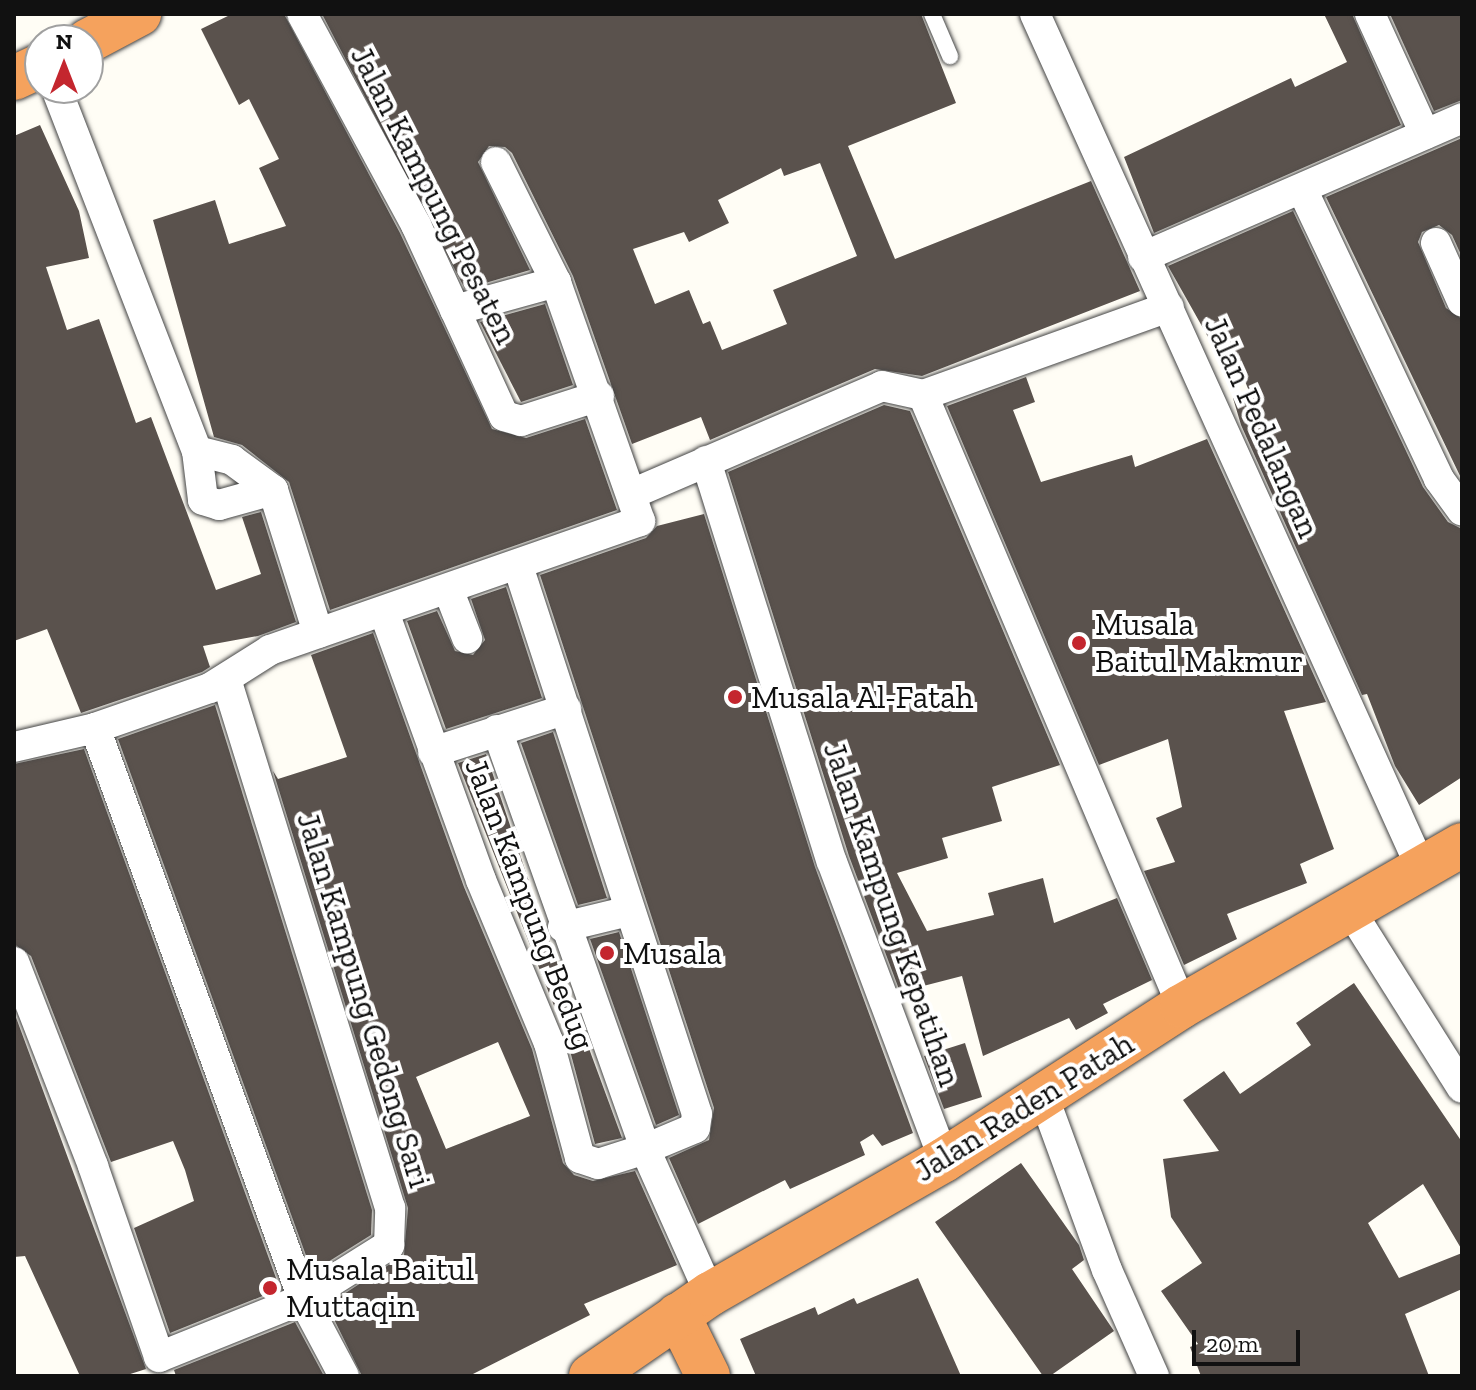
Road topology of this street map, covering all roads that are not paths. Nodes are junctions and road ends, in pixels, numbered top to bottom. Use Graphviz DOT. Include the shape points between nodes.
graph roads {
  1 [pos="139,14"];
  2 [pos="302,14"];
  3 [pos="932,14"];
  4 [pos="1035,14"];
  5 [pos="1370,14"];
  6 [pos="104,33"];
  7 [pos="950,56"];
  8 [pos="62,104"];
  9 [pos="1462,118"];
  10 [pos="1425,134"];
  11 [pos="496,162"];
  12 [pos="1302,189"];
  13 [pos="1436,243"];
  14 [pos="1143,257"];
  15 [pos="556,282"];
  16 [pos="1462,301"];
  17 [pos="1169,307"];
  18 [pos="455,310"];
  19 [pos="923,395"];
  20 [pos="599,396"];
  21 [pos="197,451"];
  22 [pos="706,461"];
  23 [pos="273,490"];
  24 [pos="634,493"];
  25 [pos="1462,511"];
  26 [pos="518,566"];
  27 [pos="448,589"];
  28 [pos="384,612"];
  29 [pos="318,633"];
  30 [pos="467,638"];
  31 [pos="226,679"];
  32 [pos="566,709"];
  33 [pos="95,728"];
  34 [pos="497,730"];
  35 [pos="14,747"];
  36 [pos="433,752"];
  37 [pos="1462,845"];
  38 [pos="1422,870"];
  39 [pos="1350,910"];
  40 [pos="629,911"];
  41 [pos="563,927"];
  42 [pos="14,962"];
  43 [pos="1182,1006"];
  44 [pos="1462,1088"];
  45 [pos="1044,1098"];
  46 [pos="645,1149"];
  47 [pos="944,1160"];
  48 [pos="303,1299"];
  49 [pos="694,1304"];
  50 [pos="344,1376"];
  51 [pos="591,1376"];
  52 [pos="708,1376"];
  53 [pos="1154,1376"];
  1 -- 6 [label="highway"];
  2 -- 18 [label="street, Jalan Kampung Pesaten" via="416,225"];
  3 -- 7 [label="lane"];
  4 -- 14 [label="street, Jalan Pedalangan"];
  5 -- 10 [label="street"];
  8 -- 21 [label="street"];
  9 -- 10 [label="street"];
  10 -- 12 [label="street"];
  11 -- 15 [label="street"];
  12 -- 14 [label="street"];
  12 -- 25 [label="street" via="1439,479"];
  13 -- 16 [label="street"];
  14 -- 17 [label="street, Jalan Pedalangan"];
  15 -- 18 [label="street"];
  15 -- 20 [label="street"];
  17 -- 19 [label="street"];
  17 -- 38 [label="street, Jalan Pedalangan"];
  18 -- 20 [label="street, Jalan Kampung Pesaten" via="500,410 509,419 521,421"];
  19 -- 22 [label="street" via="886,385"];
  19 -- 43 [label="street"];
  20 -- 24 [label="street"];
  21 -- 23 [label="street" via="232,460"];
  21 -- 23 [label="street" via="206,504"];
  22 -- 24 [label="street"];
  22 -- 47 [label="street, Jalan Kampung Kepatihan" via="832,862"];
  23 -- 29 [label="street"];
  24 -- 26 [label="street" via="642,515 638,523"];
  26 -- 27 [label="street"];
  26 -- 32 [label="street, Jalan Kampung Bedug"];
  27 -- 28 [label="street"];
  27 -- 30 [label="street"];
  28 -- 29 [label="street"];
  28 -- 36 [label="street, Jalan Kampung Bedug"];
  29 -- 31 [label="street" via="270,650"];
  31 -- 33 [label="street"];
  31 -- 48 [label="street, Jalan Kampung Gedong Sari" via="393,1222 389,1245"];
  32 -- 34 [label="street"];
  32 -- 40 [label="street, Jalan Kampung Bedug"];
  33 -- 35 [label="street"];
  33 -- 48 [label="street"];
  34 -- 36 [label="street"];
  34 -- 41 [label="street, Jalan Kampung Bedug"];
  36 -- 46 [label="street, Jalan Kampung Bedug" via="549,1043 580,1158 598,1164"];
  37 -- 38 [label="highway, Jalan Raden Patah"];
  38 -- 39 [label="highway, Jalan Raden Patah"];
  39 -- 43 [label="highway, Jalan Raden Patah"];
  39 -- 44 [label="street"];
  40 -- 41 [label="street"];
  40 -- 46 [label="street, Jalan Kampung Bedug" via="698,1120 695,1128"];
  41 -- 46 [label="street, Jalan Kampung Bedug"];
  42 -- 48 [label="street, Jalan Kampung Gedong Sari" via="93,1166 154,1353 165,1357"];
  43 -- 45 [label="highway, Jalan Raden Patah"];
  45 -- 47 [label="highway, Jalan Raden Patah"];
  45 -- 53 [label="street" via="1107,1270"];
  46 -- 49 [label="street, Jalan Kampung Bedug"];
  47 -- 49 [label="highway, Jalan Raden Patah"];
  48 -- 50 [label="street"];
  49 -- 51 [label="highway, Jalan Raden Patah"];
  49 -- 52 [label="highway"];
}
